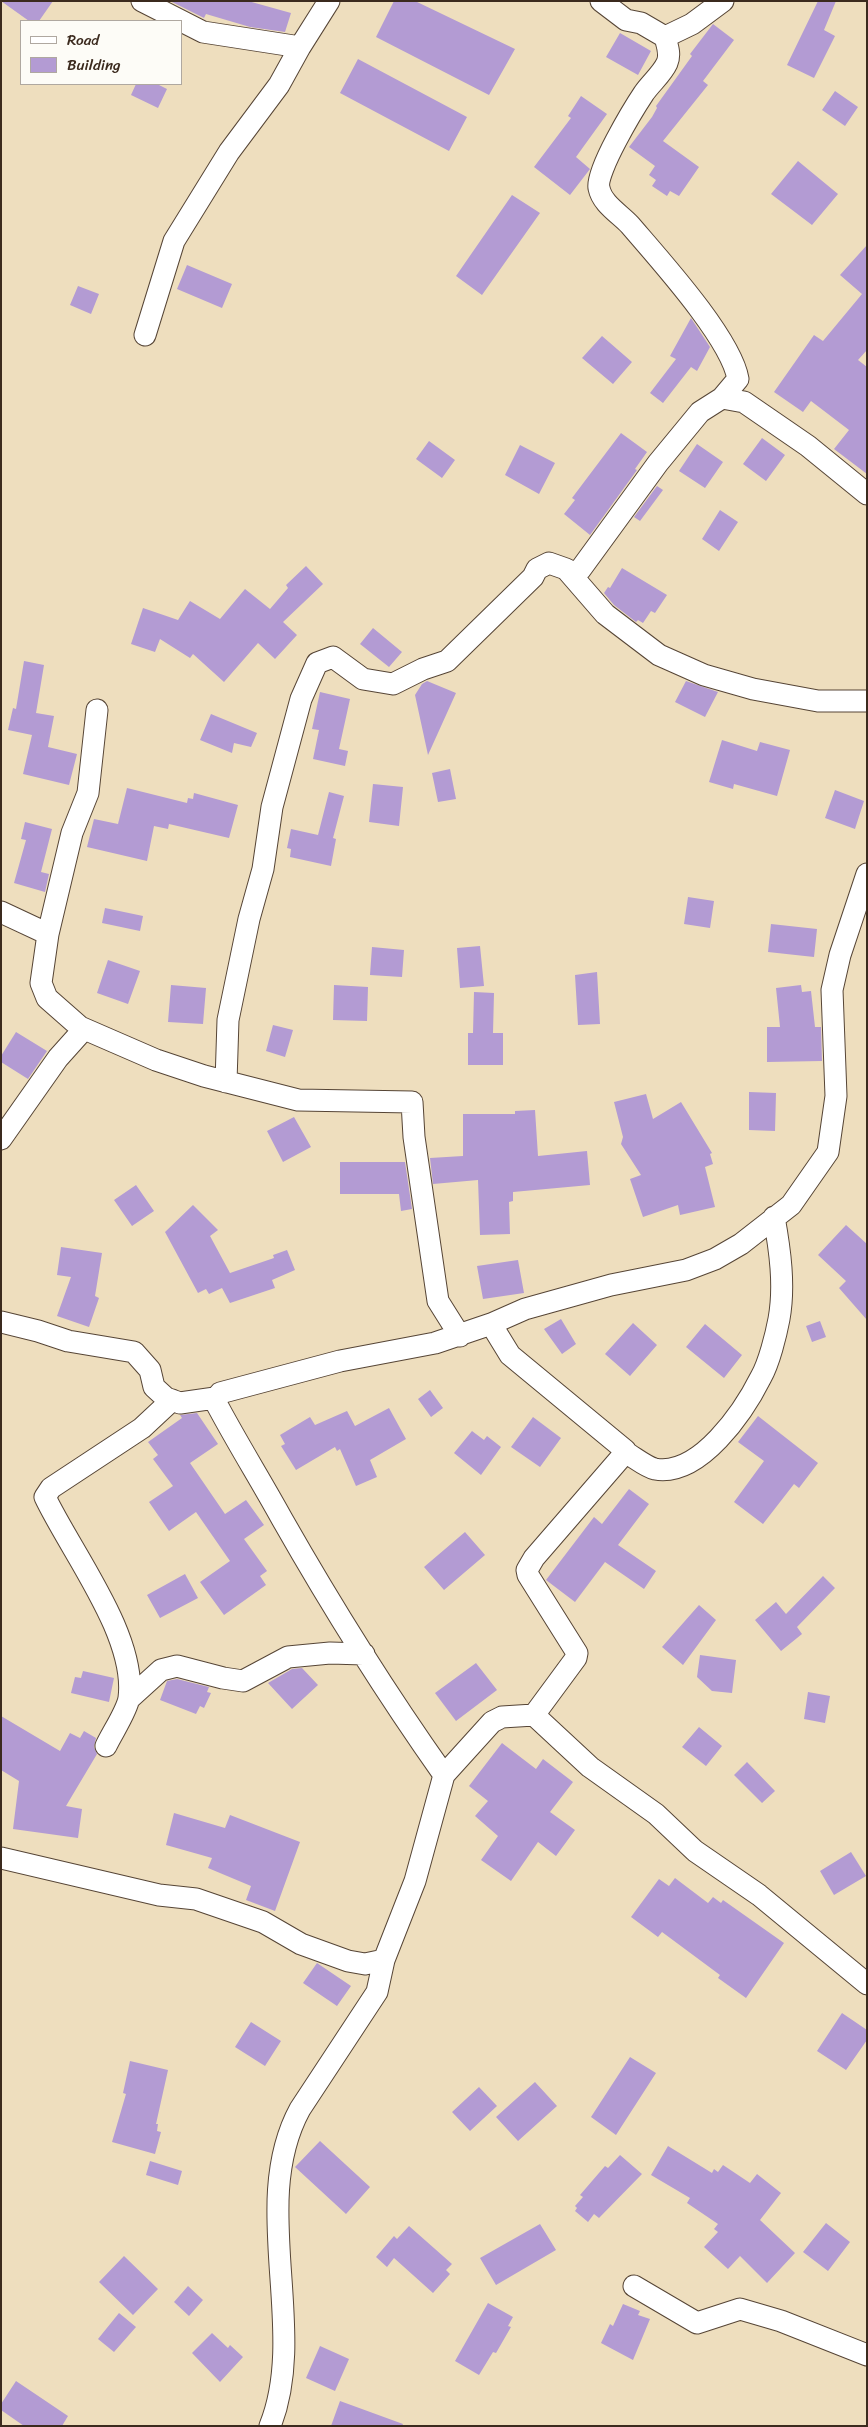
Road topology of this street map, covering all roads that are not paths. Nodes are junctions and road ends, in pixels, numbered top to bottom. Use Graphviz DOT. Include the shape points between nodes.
graph roads {
  1 [pos="142,1"];
  2 [pos="329,1"];
  3 [pos="601,1"];
  4 [pos="722,1"];
  5 [pos="179,20"];
  6 [pos="182,21"];
  7 [pos="665,37"];
  8 [pos="300,47"];
  9 [pos="144,335"];
  10 [pos="722,398"];
  11 [pos="867,494"];
  12 [pos="569,572"];
  13 [pos="867,701"];
  14 [pos="98,710"];
  15 [pos="867,874"];
  16 [pos="1,912"];
  17 [pos="48,934"];
  18 [pos="84,1029"];
  19 [pos="226,1082"];
  20 [pos="1,1139"];
  21 [pos="774,1217"];
  22 [pos="1,1322"];
  23 [pos="491,1324"];
  24 [pos="460,1336"];
  25 [pos="215,1398"];
  26 [pos="172,1400"];
  27 [pos="626,1452"];
  28 [pos="364,1654"];
  29 [pos="129,1699"];
  30 [pos="534,1715"];
  31 [pos="106,1746"];
  32 [pos="444,1775"];
  33 [pos="1,1858"];
  34 [pos="384,1960"];
  35 [pos="867,1984"];
  36 [pos="634,2286"];
  37 [pos="867,2355"];
  38 [pos="270,2426"];
  1 -- 5 [label="street"];
  2 -- 8 [label="street"];
  3 -- 7 [label="street" via="626,20 641,23"];
  4 -- 7 [label="street" via="692,24"];
  6 -- 8 [label="street" via="203,32"];
  7 -- 10 [label="street" via="669,50 667,62 621,132 602,170 598,187 606,203 629,224 723,343 736,366 738,379"];
  8 -- 9 [label="street" via="279,85 229,152 174,241"];
  10 -- 11 [label="street" via="744,402 808,446"];
  10 -- 12 [label="street" via="700,412 658,463 580,570"];
  12 -- 13 [label="street" via="613,620 659,655 704,675 753,689 818,701"];
  12 -- 19 [label="street" via="549,563 537,569 533,577 447,661 393,684 363,678 333,657 317,663 298,708 272,807 263,869 228,1020"];
  14 -- 17 [label="street" via="88,793 72,833"];
  15 -- 21 [label="street" via="832,990 836,1096 828,1152 792,1204"];
  16 -- 17 [label="street"];
  17 -- 18 [label="street" via="40,983 47,998"];
  18 -- 19 [label="street" via="156,1060"];
  18 -- 20 [label="street" via="58,1058"];
  19 -- 24 [label="street" via="298,1100 412,1102 414,1137 438,1301"];
  21 -- 23 [label="street" via="741,1244 686,1270 611,1285 525,1309"];
  21 -- 27 [label="street" via="781,1277 779,1319 762,1376 741,1410 723,1436 697,1458 680,1466 655,1469"];
  22 -- 26 [label="street" via="68,1341 134,1352 150,1370 154,1387"];
  23 -- 24 [label="street"];
  23 -- 27 [label="street" via="510,1355"];
  24 -- 25 [label="street" via="340,1361 220,1393"];
  25 -- 26 [label="street" via="180,1403"];
  25 -- 28 [label="street" via="238,1446 299,1552"];
  26 -- 29 [label="street" via="142,1428 51,1488 45,1497 115,1626 128,1669"];
  27 -- 30 [label="street" via="527,1570 577,1653"];
  28 -- 29 [label="street" via="288,1657 243,1681 177,1666 162,1670"];
  28 -- 32 [label="street"];
  29 -- 31 [label="street"];
  30 -- 32 [label="street" via="502,1717 492,1722"];
  30 -- 35 [label="street" via="590,1767 656,1814 695,1851 759,1895"];
  32 -- 34 [label="street" via="415,1881"];
  33 -- 34 [label="street" via="159,1895 196,1899 263,1922 301,1944 348,1961 365,1964"];
  34 -- 38 [label="street" via="376,1992 300,2109 290,2127 283,2152 278,2244 283,2344 278,2406"];
  36 -- 37 [label="street" via="697,2323 740,2309 781,2321"];
}
